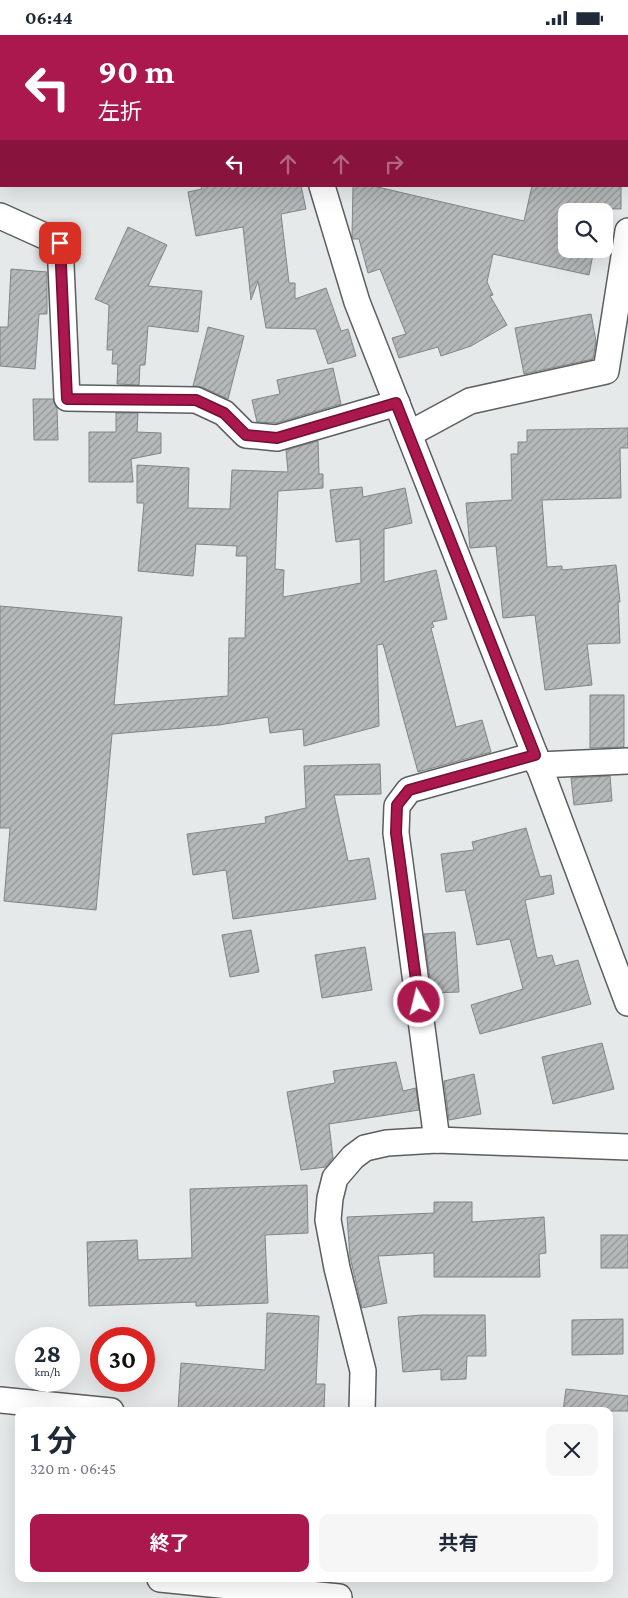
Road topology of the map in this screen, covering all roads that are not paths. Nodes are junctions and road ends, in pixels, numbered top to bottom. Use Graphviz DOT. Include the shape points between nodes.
graph roads {
  1 [pos="322,187"];
  2 [pos="0,216"];
  3 [pos="628,231"];
  4 [pos="396,403"];
  5 [pos="409,434"];
  6 [pos="536,760"];
  7 [pos="628,761"];
  8 [pos="628,1003"];
  9 [pos="437,1141"];
  10 [pos="628,1147"];
  11 [pos="0,1400"];
  12 [pos="71,1407"];
  13 [pos="362,1407"];
  14 [pos="205,1582"];
  15 [pos="340,1591"];
  1 -- 4 [label="street" via="357,302"];
  2 -- 4 [label="street" via="60,243 67,399 196,400 224,413 246,435 277,438"];
  3 -- 5 [label="street" via="606,371 470,401"];
  4 -- 5 [label="street"];
  5 -- 6 [label="street"];
  6 -- 7 [label="street"];
  6 -- 8 [label="street"];
  6 -- 9 [label="street" via="409,790 397,805 396,833"];
  9 -- 10 [label="street"];
  9 -- 13 [label="street" via="387,1143 365,1149 353,1157 335,1178 328,1220 363,1371"];
  11 -- 12 [label="street"];
  14 -- 15 [label="street"];
}
